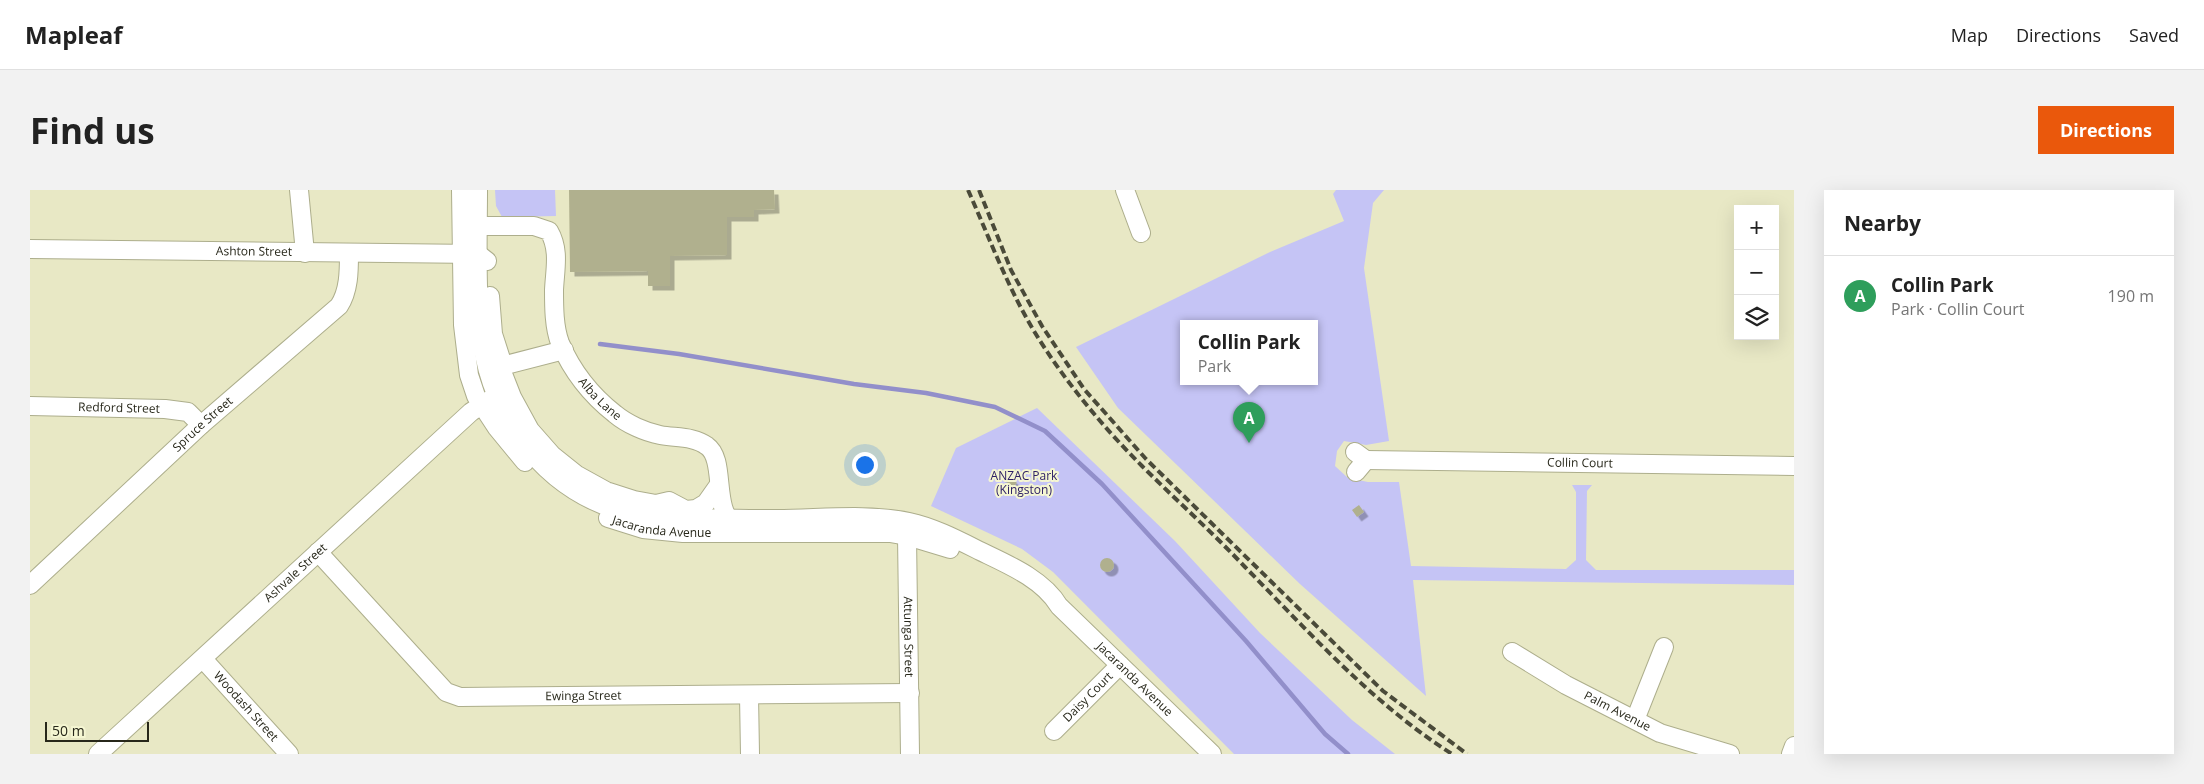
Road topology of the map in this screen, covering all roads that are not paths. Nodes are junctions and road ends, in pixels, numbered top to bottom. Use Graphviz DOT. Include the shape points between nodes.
graph roads {
  1 [pos="299,190"];
  2 [pos="461,190"];
  3 [pos="478,190"];
  4 [pos="1125,190"];
  5 [pos="470,226"];
  6 [pos="1141,233"];
  7 [pos="30,249"];
  8 [pos="305,253"];
  9 [pos="349,253"];
  10 [pos="470,254"];
  11 [pos="564,350"];
  12 [pos="502,366"];
  13 [pos="489,400"];
  14 [pos="30,406"];
  15 [pos="201,425"];
  16 [pos="1359,461"];
  17 [pos="1794,466"];
  18 [pos="718,486"];
  19 [pos="686,514"];
  20 [pos="728,519"];
  21 [pos="908,529"];
  22 [pos="799,533"];
  23 [pos="318,552"];
  24 [pos="31,582"];
  25 [pos="1664,647"];
  26 [pos="1512,652"];
  27 [pos="203,658"];
  28 [pos="1120,665"];
  29 [pos="910,693"];
  30 [pos="749,695"];
  31 [pos="1635,720"];
  32 [pos="1054,731"];
  33 [pos="1794,746"];
  34 [pos="98,754"];
  35 [pos="289,754"];
  36 [pos="750,754"];
  37 [pos="910,754"];
  38 [pos="1212,754"];
  39 [pos="1730,754"];
  40 [pos="1791,754"];
  1 -- 8 [label="street"];
  2 -- 5 [label="street, Jacaranda Avenue"];
  3 -- 5 [label="street, Jacaranda Avenue"];
  4 -- 6 [label="street"];
  5 -- 10 [label="street, Jacaranda Avenue"];
  5 -- 11 [label="street, Alba Lane" via="534,226 549,231 555,243 555,316"];
  7 -- 8 [label="street, Ashton Street"];
  8 -- 9 [label="street, Ashton Street"];
  9 -- 10 [label="street, Ashton Street"];
  9 -- 15 [label="street, Spruce Street" via="346,289 339,306"];
  10 -- 12 [label="street" via="486,260 490,269 493,334"];
  10 -- 13 [label="street, Jacaranda Avenue"];
  11 -- 12 [label="street"];
  11 -- 18 [label="street, Alba Lane" via="596,398 617,416 659,435 695,440 708,447 715,458"];
  12 -- 19 [label="street" via="512,397 530,430 552,455 577,475 606,491 656,504 669,501"];
  13 -- 19 [label="street, Jacaranda Avenue" via="544,468 569,487 622,511 649,516"];
  13 -- 22 [label="street, Jacaranda Avenue" via="507,443 547,483 610,519 643,529 683,534"];
  13 -- 23 [label="street, Ashvale Street"];
  14 -- 15 [label="street, Redford Street" via="165,409 188,412"];
  15 -- 24 [label="street, Spruce Street"];
  16 -- 17 [label="street, Collin Court"];
  18 -- 19 [label="street" via="706,503"];
  18 -- 20 [label="street, Alba Lane"];
  19 -- 20 [label="street, Jacaranda Avenue"];
  20 -- 21 [label="street, Jacaranda Avenue" via="879,518"];
  20 -- 22 [label="street" via="746,527 778,526"];
  21 -- 22 [label="street, Jacaranda Avenue" via="876,533"];
  21 -- 28 [label="street, Jacaranda Avenue" via="939,532 1030,578 1054,597"];
  21 -- 29 [label="street, Attunga Street"];
  23 -- 27 [label="street, Ashvale Street"];
  23 -- 30 [label="street, Ewinga Street" via="446,692 460,698"];
  25 -- 31 [label="street"];
  26 -- 31 [label="street, Palm Avenue" via="1566,685"];
  27 -- 34 [label="street, Ashvale Street"];
  27 -- 35 [label="street, Woodash Street"];
  28 -- 32 [label="street, Daisy Court"];
  28 -- 38 [label="street, Jacaranda Avenue"];
  29 -- 30 [label="street, Ewinga Street"];
  29 -- 37 [label="street, Attunga Street"];
  30 -- 36 [label="street"];
  31 -- 39 [label="street, Palm Avenue" via="1660,734"];
  33 -- 40 [label="street"];
}
